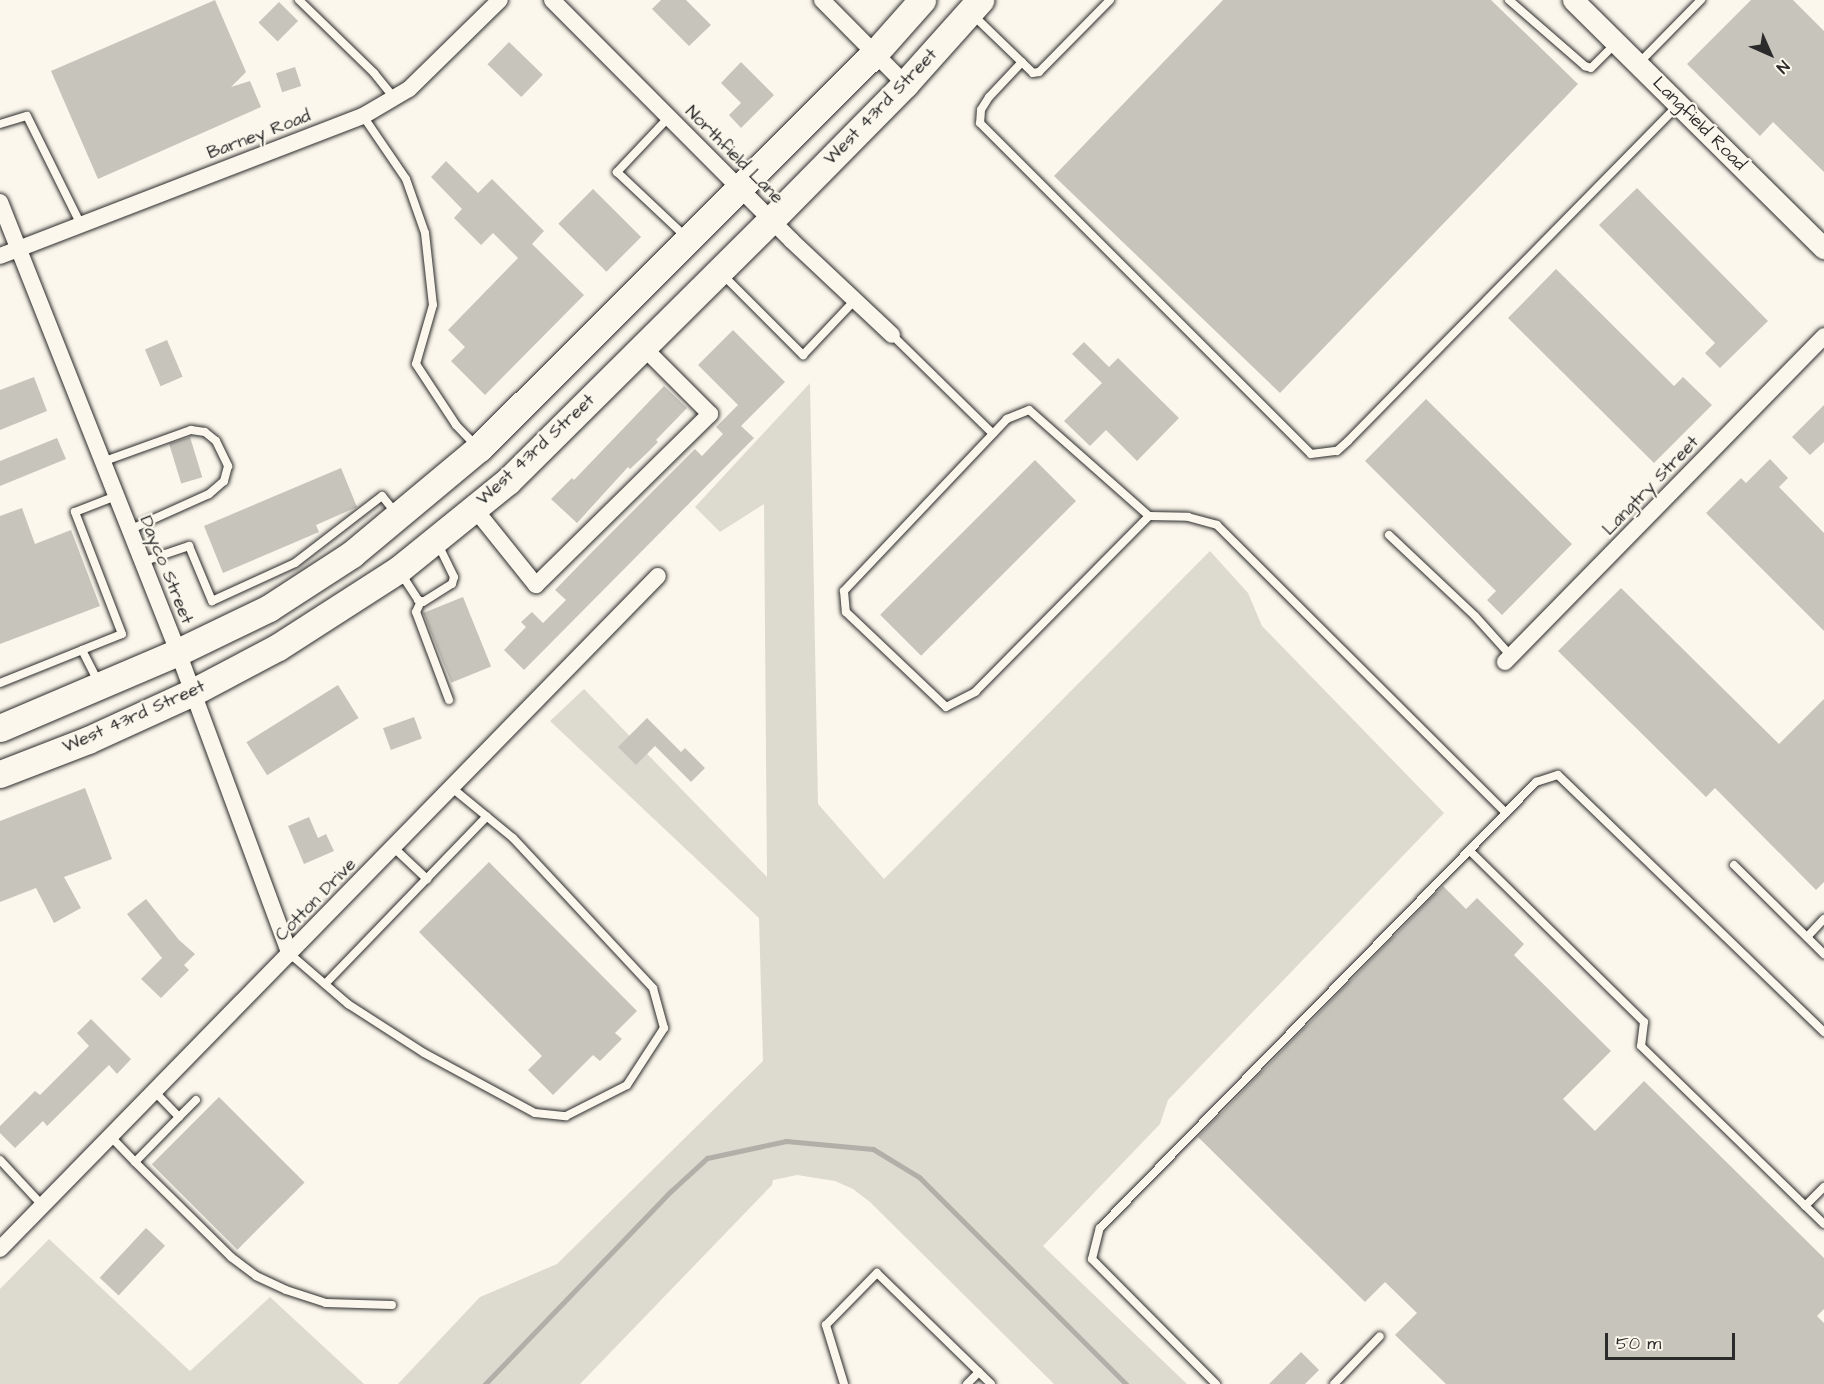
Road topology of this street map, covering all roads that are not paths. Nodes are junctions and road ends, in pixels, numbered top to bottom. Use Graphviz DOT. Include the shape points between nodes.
graph roads {
  1 [pos="299,0"];
  2 [pos="500,0"];
  3 [pos="552,0"];
  4 [pos="822,0"];
  5 [pos="922,0"];
  6 [pos="1110,0"];
  7 [pos="1509,0"];
  8 [pos="1573,0"];
  9 [pos="1701,0"];
  10 [pos="975,6"];
  11 [pos="1616,43"];
  12 [pos="874,53"];
  13 [pos="1022,62"];
  14 [pos="1638,64"];
  15 [pos="905,84"];
  16 [pos="394,98"];
  17 [pos="1678,104"];
  18 [pos="363,116"];
  19 [pos="669,117"];
  20 [pos="0,124"];
  21 [pos="740,188"];
  22 [pos="0,205"];
  23 [pos="771,220"];
  24 [pos="81,225"];
  25 [pos="688,239"];
  26 [pos="1824,248"];
  27 [pos="18,249"];
  28 [pos="0,256"];
  29 [pos="719,272"];
  30 [pos="855,300"];
  31 [pos="892,335"];
  32 [pos="1824,336"];
  33 [pos="643,347"];
  34 [pos="993,434"];
  35 [pos="479,448"];
  36 [pos="102,462"];
  37 [pos="508,481"];
  38 [pos="116,496"];
  39 [pos="474,508"];
  40 [pos="398,516"];
  41 [pos="1149,516"];
  42 [pos="129,530"];
  43 [pos="1389,535"];
  44 [pos="435,539"];
  45 [pos="142,562"];
  46 [pos="398,570"];
  47 [pos="658,576"];
  48 [pos="421,601"];
  49 [pos="82,650"];
  50 [pos="178,652"];
  51 [pos="1508,659"];
  52 [pos="0,683"];
  53 [pos="99,685"];
  54 [pos="193,692"];
  55 [pos="449,700"];
  56 [pos="0,728"];
  57 [pos="0,774"];
  58 [pos="452,788"];
  59 [pos="1506,813"];
  60 [pos="487,816"];
  61 [pos="393,848"];
  62 [pos="1470,850"];
  63 [pos="1734,865"];
  64 [pos="427,879"];
  65 [pos="1824,919"];
  66 [pos="1807,937"];
  67 [pos="290,954"];
  68 [pos="1824,954"];
  69 [pos="326,984"];
  70 [pos="1824,1032"];
  71 [pos="154,1092"];
  72 [pos="196,1100"];
  73 [pos="179,1118"];
  74 [pos="111,1137"];
  75 [pos="0,1161"];
  76 [pos="135,1162"];
  77 [pos="1824,1187"];
  78 [pos="43,1206"];
  79 [pos="1805,1206"];
  80 [pos="1824,1224"];
  81 [pos="0,1249"];
  82 [pos="392,1305"];
  83 [pos="1380,1336"];
  84 [pos="979,1372"];
  85 [pos="844,1384"];
  86 [pos="967,1384"];
  87 [pos="991,1384"];
  88 [pos="1216,1384"];
  89 [pos="1334,1384"];
  1 -- 16 [label="lane" via="374,73"];
  2 -- 16 [label="street, Barney Road" via="409,89"];
  3 -- 19 [label="street, Northfield Lane"];
  4 -- 12 [label="street"];
  5 -- 12 [label="main road"];
  6 -- 13 [label="lane" via="1040,72 1033,73"];
  7 -- 11 [label="lane" via="1584,66 1591,68"];
  8 -- 11 [label="street, Langfield Road"];
  9 -- 14 [label="lane"];
  10 -- 13 [label="lane"];
  10 -- 15 [label="main road, West 43rd Street"];
  11 -- 14 [label="street, Langfield Road"];
  12 -- 15 [label="street"];
  12 -- 21 [label="main road"];
  13 -- 17 [label="lane" via="989,97 981,110 980,123 1311,454 1337,451 1348,441"];
  14 -- 17 [label="street, Langfield Road"];
  15 -- 23 [label="main road, West 43rd Street"];
  16 -- 18 [label="street, Barney Road"];
  17 -- 26 [label="street, Langfield Road"];
  18 -- 24 [label="street, Barney Road"];
  18 -- 35 [label="lane" via="406,179 425,233 433,304 416,364 456,425"];
  19 -- 21 [label="street, Northfield Lane"];
  19 -- 25 [label="lane" via="617,172"];
  20 -- 24 [label="lane" via="27,116"];
  21 -- 23 [label="street, Northfield Lane"];
  21 -- 25 [label="main road"];
  22 -- 27 [label="street, Dayco Street"];
  23 -- 29 [label="main road, West 43rd Street"];
  23 -- 30 [label="street, Northfield Lane"];
  24 -- 27 [label="street, Barney Road"];
  25 -- 35 [label="main road"];
  27 -- 28 [label="street, Barney Road"];
  27 -- 36 [label="street, Dayco Street"];
  29 -- 30 [label="lane" via="803,355"];
  29 -- 33 [label="main road, West 43rd Street"];
  30 -- 31 [label="street, Northfield Lane"];
  31 -- 34 [label="lane"];
  32 -- 51 [label="street, Langtry Street"];
  33 -- 37 [label="main road, West 43rd Street"];
  33 -- 39 [label="street" via="710,414 536,585"];
  34 -- 41 [label="lane" via="1007,418 1029,410"];
  34 -- 41 [label="lane" via="844,591 846,612 946,707 975,692"];
  35 -- 37 [label="main road"];
  35 -- 40 [label="main road"];
  36 -- 38 [label="street, Dayco Street"];
  36 -- 42 [label="lane" via="190,430 205,432 216,441 228,466 224,481 209,494"];
  37 -- 39 [label="main road, West 43rd Street"];
  38 -- 42 [label="street, Dayco Street"];
  38 -- 49 [label="lane" via="75,512 122,634"];
  39 -- 44 [label="main road, West 43rd Street"];
  40 -- 45 [label="lane" via="382,496 295,563 212,601 189,546"];
  40 -- 50 [label="main road" via="352,554 269,608"];
  41 -- 59 [label="lane" via="1188,517 1217,525"];
  42 -- 45 [label="street, Dayco Street"];
  43 -- 51 [label="lane" via="1475,616"];
  44 -- 46 [label="main road, West 43rd Street"];
  44 -- 48 [label="lane" via="454,577 452,584"];
  45 -- 50 [label="street, Dayco Street"];
  46 -- 48 [label="lane"];
  46 -- 54 [label="main road, West 43rd Street" via="278,647"];
  47 -- 58 [label="street, Cotton Drive"];
  48 -- 55 [label="lane" via="416,612"];
  49 -- 52 [label="lane"];
  49 -- 53 [label="lane"];
  50 -- 53 [label="main road"];
  50 -- 54 [label="street, Dayco Street"];
  53 -- 56 [label="main road"];
  54 -- 57 [label="main road, West 43rd Street" via="88,740"];
  54 -- 67 [label="street, Dayco Street"];
  58 -- 60 [label="lane"];
  58 -- 61 [label="street, Cotton Drive"];
  59 -- 62 [label="lane"];
  59 -- 70 [label="lane" via="1536,782 1558,775"];
  60 -- 64 [label="lane"];
  60 -- 69 [label="lane" via="513,838 654,988 664,1028 627,1085 566,1116 536,1113 424,1053 348,1004"];
  61 -- 64 [label="lane"];
  61 -- 67 [label="street, Cotton Drive"];
  62 -- 79 [label="lane" via="1644,1022 1641,1046"];
  62 -- 88 [label="lane" via="1100,1228 1092,1259"];
  63 -- 66 [label="lane"];
  64 -- 69 [label="lane"];
  65 -- 66 [label="lane"];
  66 -- 68 [label="lane"];
  67 -- 69 [label="lane"];
  67 -- 71 [label="street, Cotton Drive"];
  71 -- 73 [label="lane"];
  71 -- 74 [label="street, Cotton Drive"];
  72 -- 73 [label="lane"];
  73 -- 76 [label="lane"];
  74 -- 76 [label="lane"];
  74 -- 78 [label="street, Cotton Drive"];
  75 -- 78 [label="lane"];
  76 -- 82 [label="lane" via="231,1257 256,1276 326,1303"];
  77 -- 79 [label="lane"];
  78 -- 81 [label="street, Cotton Drive"];
  79 -- 80 [label="lane"];
  83 -- 89 [label="lane"];
  84 -- 85 [label="lane" via="877,1273 826,1325"];
  84 -- 86 [label="lane"];
  84 -- 87 [label="lane"];
}
